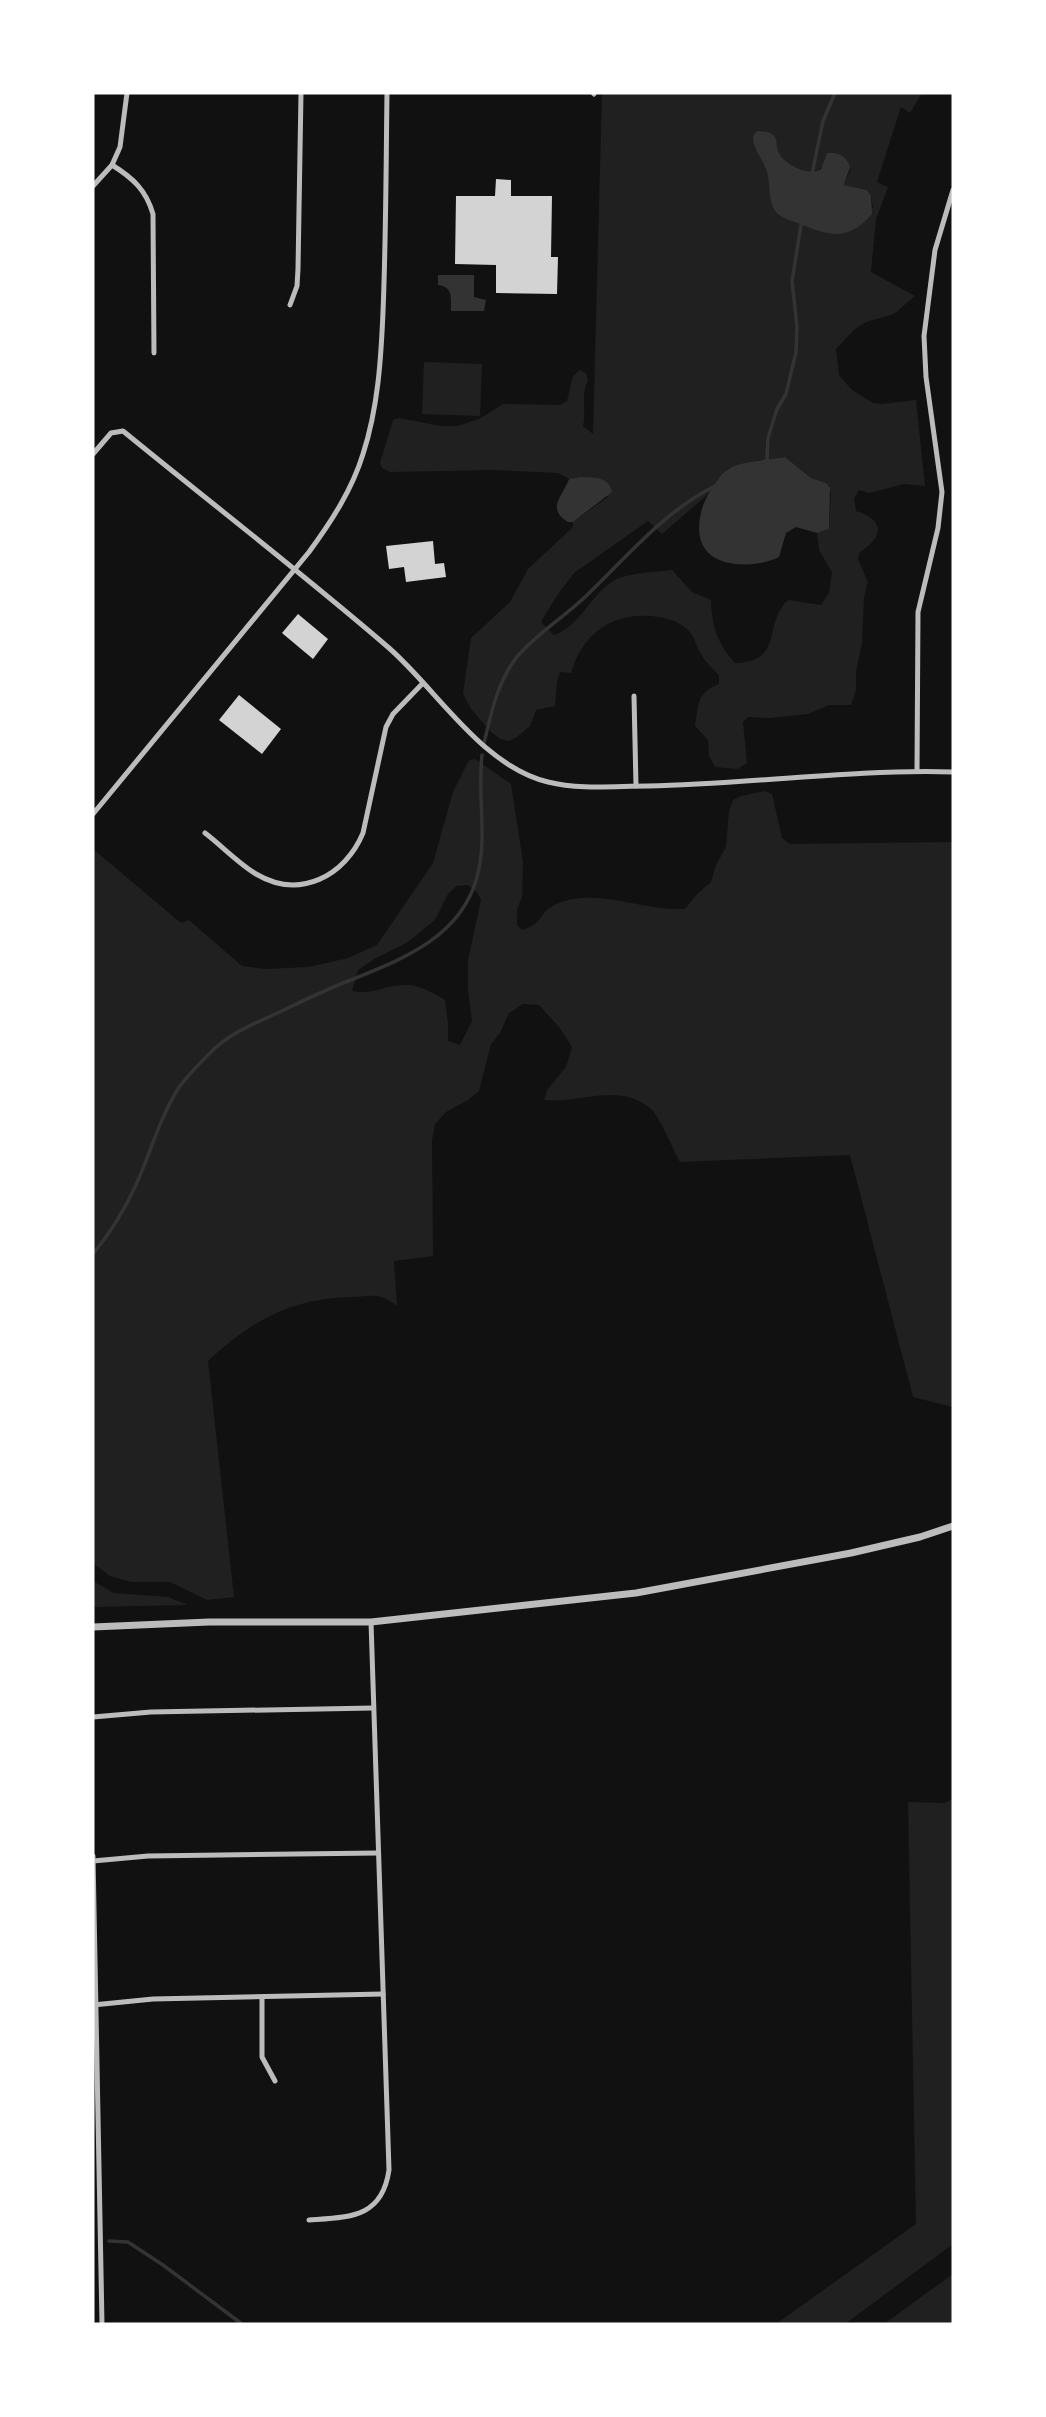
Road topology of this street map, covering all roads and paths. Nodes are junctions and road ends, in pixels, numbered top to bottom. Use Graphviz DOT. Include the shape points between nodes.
graph roads {
  1 [pos="127,93"];
  2 [pos="301,93"];
  3 [pos="387,93"];
  4 [pos="112,164"];
  5 [pos="93,186"];
  6 [pos="953,190"];
  7 [pos="290,305"];
  8 [pos="154,354"];
  9 [pos="93,454"];
  10 [pos="295,569"];
  11 [pos="424,683"];
  12 [pos="634,696"];
  13 [pos="917,771"];
  14 [pos="953,772"];
  15 [pos="636,786"];
  16 [pos="93,814"];
  17 [pos="205,833"];
  18 [pos="953,1526"];
  19 [pos="370,1622"];
  20 [pos="93,1627"];
  21 [pos="373,1708"];
  22 [pos="93,1717"];
  23 [pos="377,1853"];
  24 [pos="93,1856"];
  25 [pos="93,1861"];
  26 [pos="383,1994"];
  27 [pos="262,1997"];
  28 [pos="94,2005"];
  29 [pos="275,2081"];
  30 [pos="310,2220"];
  31 [pos="102,2324"];
  1 -- 4 [label="street" via="123,135"];
  2 -- 7 [label="street" via="298,269"];
  3 -- 10 [label="street" via="385,275 374,406 363,454 347,491 323,534"];
  4 -- 5 [label="street"];
  4 -- 8 [label="street" via="137,183 153,214"];
  6 -- 13 [label="street" via="935,250 924,336 942,492 918,612"];
  9 -- 10 [label="street" via="111,433 123,431"];
  10 -- 11 [label="street"];
  10 -- 16 [label="street"];
  11 -- 15 [label="street" via="489,751 522,773 573,787"];
  11 -- 17 [label="street" via="386,727 362,833 351,856 337,870 302,884 275,881 255,873"];
  12 -- 15 [label="street"];
  13 -- 14 [label="street"];
  13 -- 15 [label="street"];
  18 -- 19 [label="street" via="862,1551 636,1593"];
  19 -- 20 [label="street"];
  19 -- 21 [label="street"];
  21 -- 22 [label="street"];
  21 -- 23 [label="street"];
  23 -- 25 [label="street"];
  23 -- 26 [label="street"];
  24 -- 25 [label="street"];
  25 -- 28 [label="street"];
  26 -- 27 [label="street"];
  26 -- 30 [label="street" via="387,2182 378,2201 361,2213"];
  27 -- 28 [label="street"];
  27 -- 29 [label="street" via="262,2057"];
  28 -- 31 [label="street"];
}
